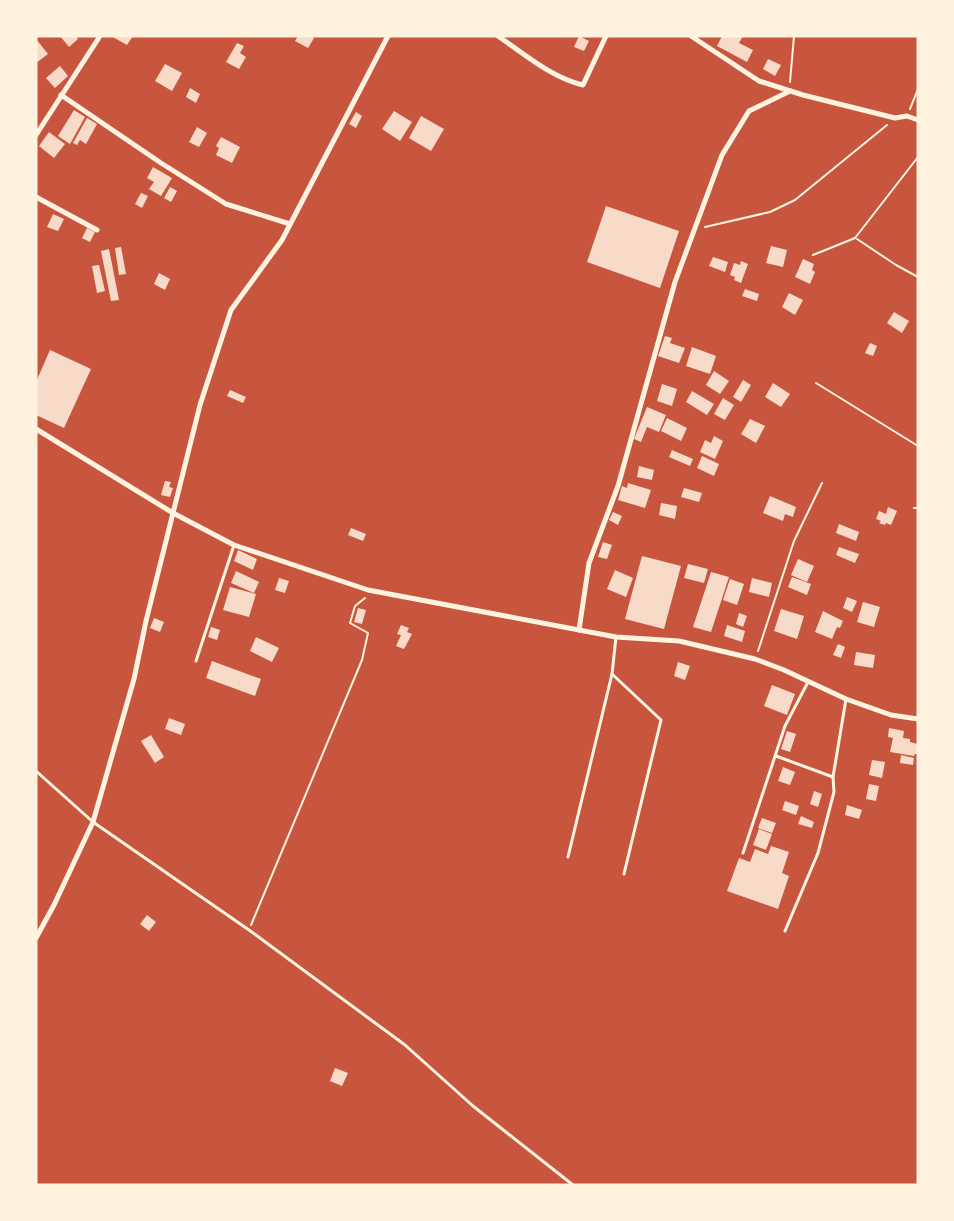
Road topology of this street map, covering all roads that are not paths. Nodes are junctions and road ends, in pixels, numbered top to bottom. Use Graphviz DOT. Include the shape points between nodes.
graph roads {
  1 [pos="100,36"];
  2 [pos="388,36"];
  3 [pos="498,36"];
  4 [pos="606,36"];
  5 [pos="691,36"];
  6 [pos="790,91"];
  7 [pos="61,95"];
  8 [pos="918,120"];
  9 [pos="36,135"];
  10 [pos="36,197"];
  11 [pos="290,224"];
  12 [pos="97,230"];
  13 [pos="36,429"];
  14 [pos="173,513"];
  15 [pos="234,545"];
  16 [pos="579,630"];
  17 [pos="616,638"];
  18 [pos="196,661"];
  19 [pos="612,674"];
  20 [pos="808,682"];
  21 [pos="846,699"];
  22 [pos="918,719"];
  23 [pos="776,756"];
  24 [pos="36,771"];
  25 [pos="833,777"];
  26 [pos="93,822"];
  27 [pos="743,853"];
  28 [pos="568,857"];
  29 [pos="624,874"];
  30 [pos="785,931"];
  31 [pos="36,938"];
  32 [pos="573,1185"];
  1 -- 7 [label="street"];
  2 -- 11 [label="street"];
  3 -- 4 [label="street" via="542,66 583,85"];
  5 -- 6 [label="street" via="759,81"];
  6 -- 8 [label="street" via="895,118 907,116"];
  6 -- 16 [label="street" via="749,111 722,155 667,309 618,486 589,563"];
  7 -- 9 [label="street"];
  7 -- 11 [label="street" via="226,204"];
  10 -- 12 [label="street"];
  11 -- 14 [label="street" via="231,310 200,405"];
  13 -- 14 [label="street"];
  14 -- 15 [label="street"];
  14 -- 26 [label="street" via="134,679"];
  15 -- 16 [label="street" via="368,590"];
  15 -- 18 [label="lane"];
  16 -- 17 [label="street"];
  17 -- 19 [label="lane"];
  17 -- 20 [label="street" via="679,641 755,659"];
  19 -- 28 [label="lane"];
  19 -- 29 [label="lane" via="661,720"];
  20 -- 21 [label="street"];
  20 -- 23 [label="lane" via="785,726"];
  21 -- 22 [label="street" via="891,715"];
  21 -- 25 [label="lane"];
  23 -- 25 [label="lane"];
  23 -- 27 [label="lane"];
  24 -- 26 [label="lane"];
  25 -- 30 [label="lane" via="834,792 818,853"];
  26 -- 31 [label="street"];
  26 -- 32 [label="lane" via="405,1045 473,1106"];
}
